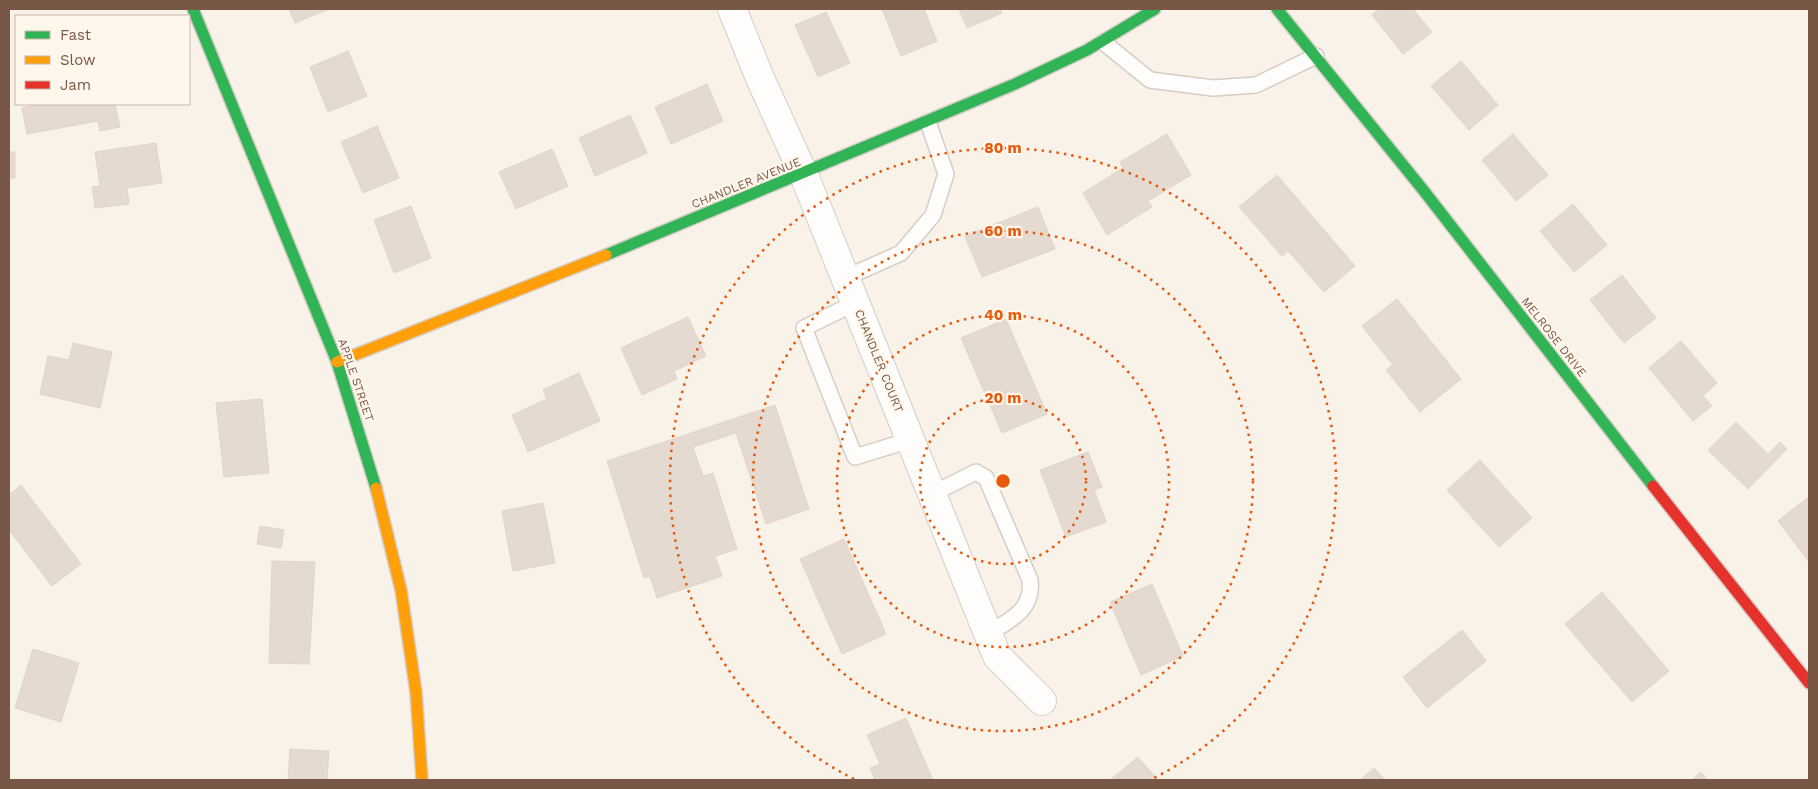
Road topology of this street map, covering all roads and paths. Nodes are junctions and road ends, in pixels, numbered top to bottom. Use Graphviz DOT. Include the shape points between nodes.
graph roads {
  1 [pos="194,9"];
  2 [pos="732,9"];
  3 [pos="1155,9"];
  4 [pos="1277,9"];
  5 [pos="1103,42"];
  6 [pos="1316,56"];
  7 [pos="928,122"];
  8 [pos="804,175"];
  9 [pos="845,278"];
  10 [pos="855,303"];
  11 [pos="338,362"];
  12 [pos="910,440"];
  13 [pos="932,494"];
  14 [pos="988,634"];
  15 [pos="1809,682"];
  16 [pos="1042,701"];
  17 [pos="422,780"];
  1 -- 11 [label="street, APPLE STREET"];
  2 -- 8 [label="street, CHANDLER COURT"];
  3 -- 5 [label="street, CHANDLER AVENUE"];
  4 -- 6 [label="street, MELROSE DRIVE"];
  5 -- 6 [label="lane" via="1150,80 1213,88 1256,84"];
  5 -- 7 [label="street, CHANDLER AVENUE" via="1049,70"];
  6 -- 15 [label="street, MELROSE DRIVE"];
  7 -- 8 [label="street, CHANDLER AVENUE"];
  7 -- 9 [label="lane" via="946,174 933,215 901,254"];
  8 -- 9 [label="street, CHANDLER COURT"];
  8 -- 11 [label="street, CHANDLER AVENUE"];
  9 -- 10 [label="street, CHANDLER COURT"];
  10 -- 12 [label="street, CHANDLER COURT"];
  10 -- 12 [label="lane" via="804,328 855,457"];
  11 -- 17 [label="street, APPLE STREET" via="394,556 416,692"];
  12 -- 13 [label="street, CHANDLER COURT"];
  13 -- 14 [label="street, CHANDLER COURT"];
  13 -- 14 [label="lane" via="976,472 986,478 1030,580 1032,591 1028,603 1008,622"];
  14 -- 16 [label="street, CHANDLER COURT" via="997,656"];
}
